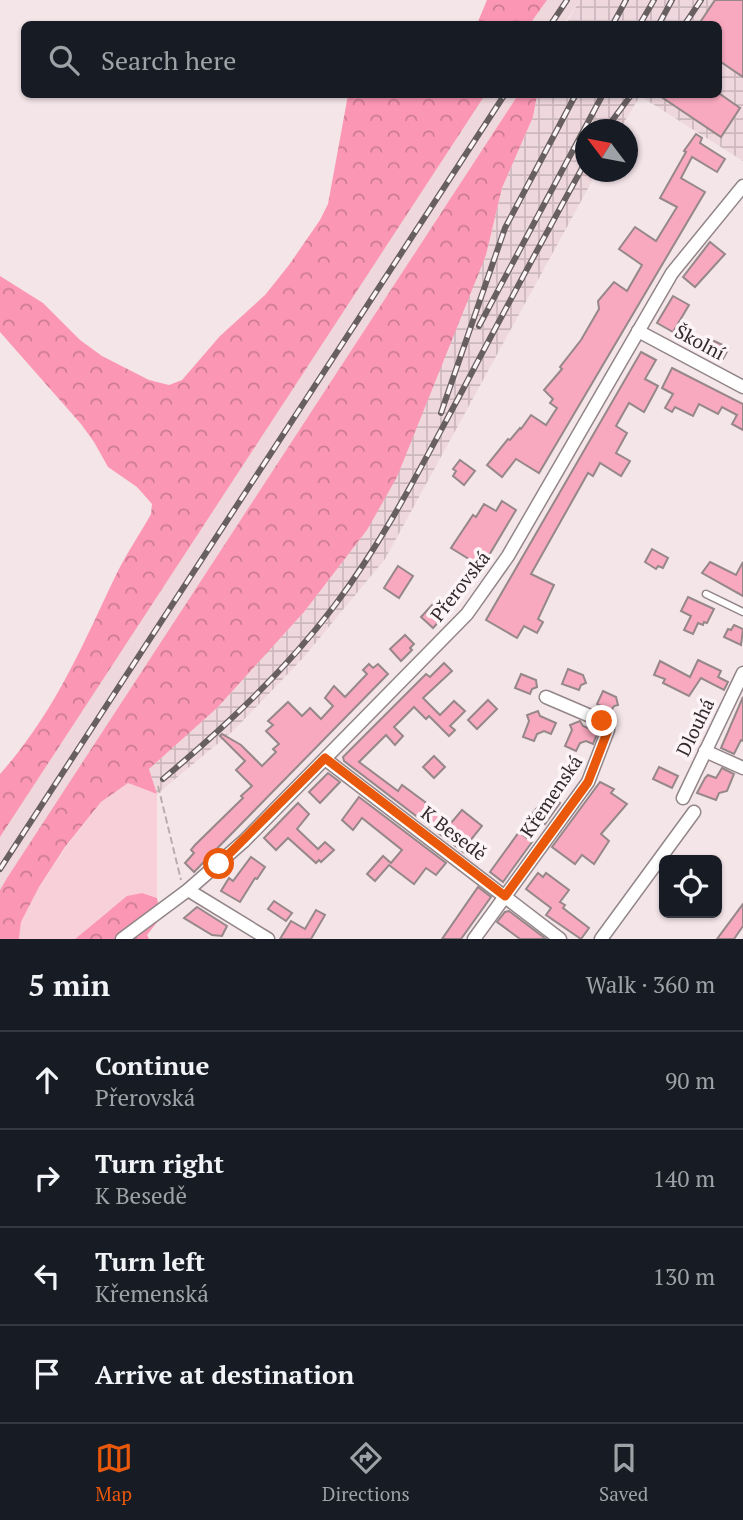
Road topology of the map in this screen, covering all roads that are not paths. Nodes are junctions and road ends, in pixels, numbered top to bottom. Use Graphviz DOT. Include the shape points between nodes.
graph roads {
  1 [pos="743,186"];
  2 [pos="638,331"];
  3 [pos="743,387"];
  4 [pos="706,593"];
  5 [pos="743,612"];
  6 [pos="743,673"];
  7 [pos="546,697"];
  8 [pos="705,751"];
  9 [pos="325,758"];
  10 [pos="743,768"];
  11 [pos="683,798"];
  12 [pos="694,812"];
  13 [pos="187,890"];
  14 [pos="505,896"];
  15 [pos="122,939"];
  16 [pos="268,939"];
  17 [pos="474,939"];
  18 [pos="560,939"];
  19 [pos="601,939"];
  1 -- 2 [label="street, Přerovská" via="678,264"];
  2 -- 3 [label="street, Školní"];
  2 -- 9 [label="street, Přerovská" via="482,595"];
  4 -- 5 [label="lane"];
  6 -- 8 [label="street, Dlouhá"];
  7 -- 14 [label="street, Křemenská" via="605,723 608,730 588,782"];
  8 -- 10 [label="street"];
  8 -- 11 [label="street, Dlouhá"];
  9 -- 13 [label="street, Přerovská" via="244,841"];
  9 -- 14 [label="street, K Besedě"];
  12 -- 19 [label="street"];
  13 -- 15 [label="street, Přerovská"];
  13 -- 16 [label="street"];
  14 -- 17 [label="street, Křemenská"];
  14 -- 18 [label="street, K Besedě"];
}
